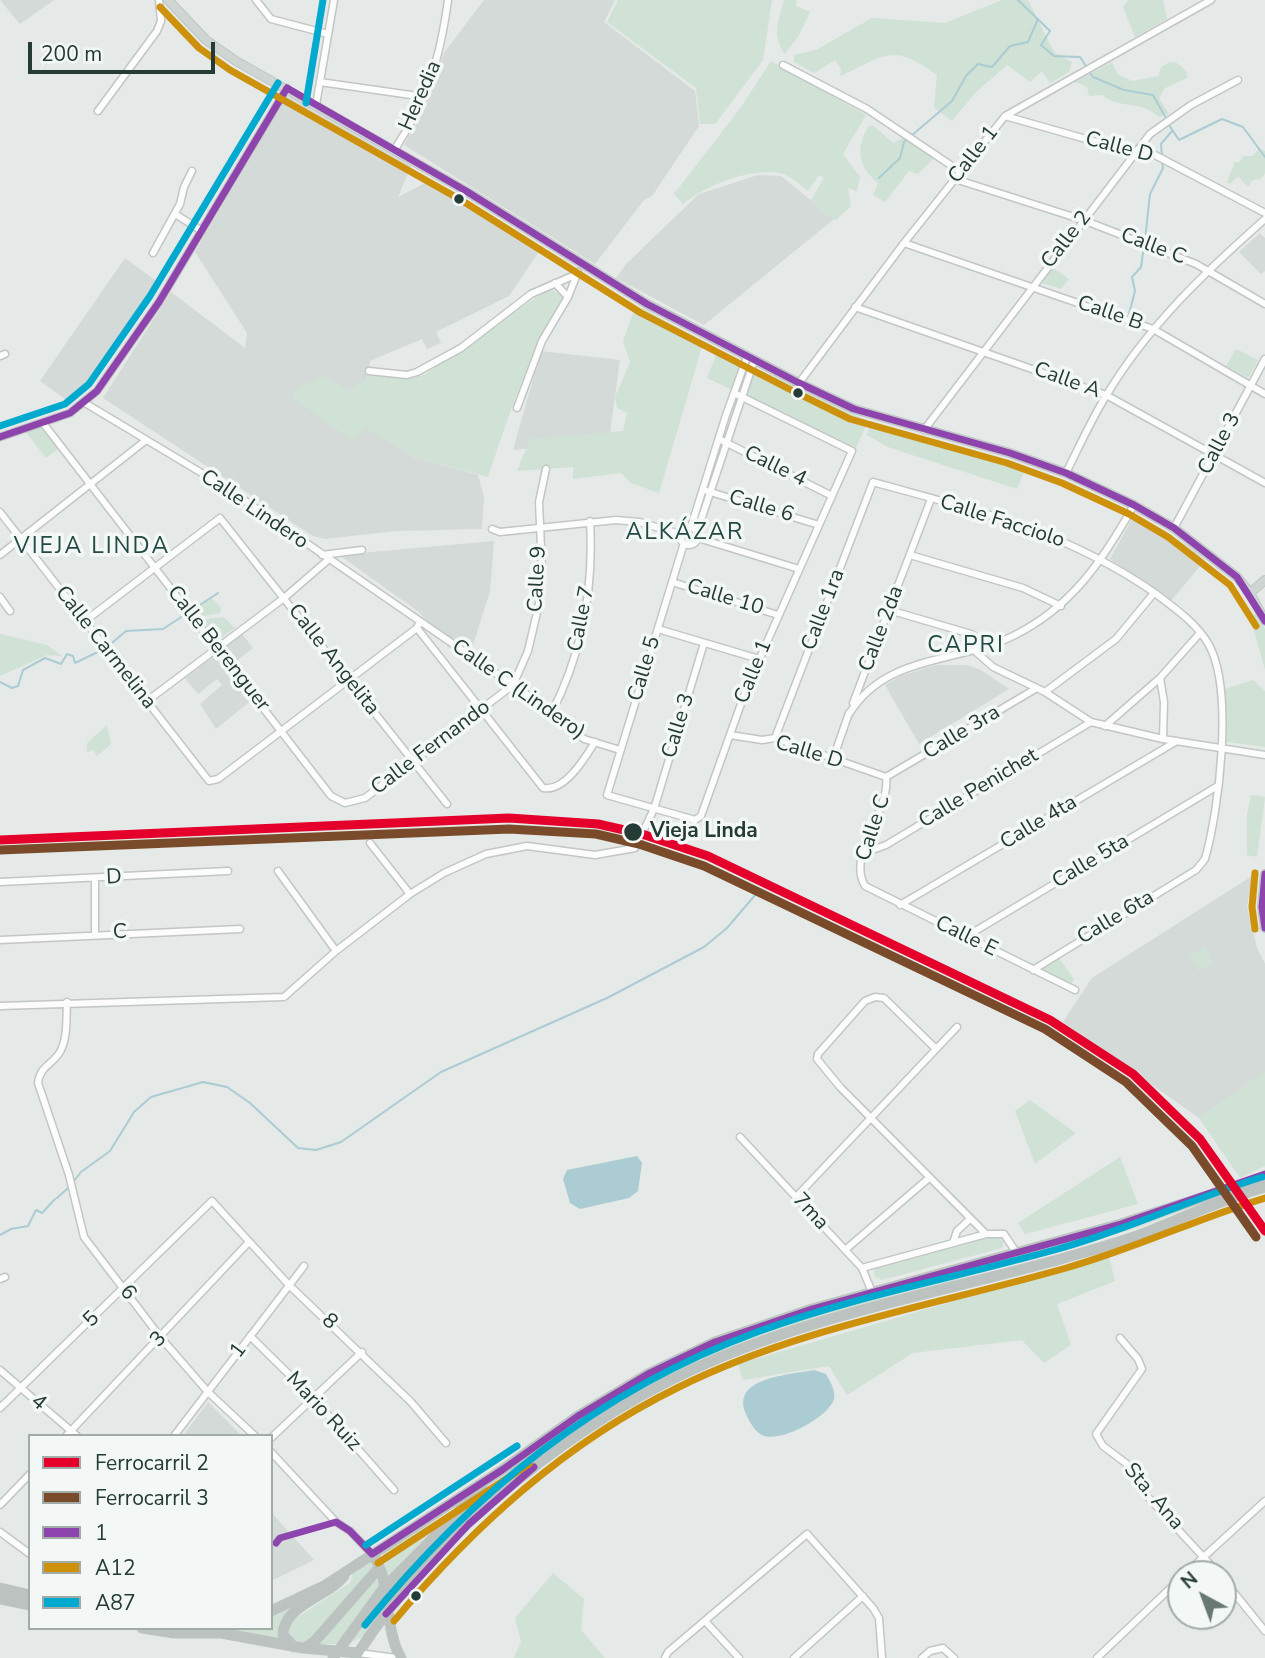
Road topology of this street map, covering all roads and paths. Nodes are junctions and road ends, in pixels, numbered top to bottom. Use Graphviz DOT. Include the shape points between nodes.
graph roads {
  1 [pos="159,0"];
  2 [pos="168,0"];
  3 [pos="256,0"];
  4 [pos="334,0"];
  5 [pos="448,0"];
  6 [pos="1211,0"];
  7 [pos="328,34"];
  8 [pos="783,65"];
  9 [pos="1238,80"];
  10 [pos="320,82"];
  11 [pos="287,88"];
  12 [pos="425,97"];
  13 [pos="316,104"];
  14 [pos="98,111"];
  15 [pos="1005,116"];
  16 [pos="395,149"];
  17 [pos="1135,152"];
  18 [pos="192,171"];
  19 [pos="961,172"];
  20 [pos="955,179"];
  21 [pos="1265,213"];
  22 [pos="175,214"];
  23 [pos="1265,219"];
  24 [pos="1083,220"];
  25 [pos="202,231"];
  26 [pos="904,243"];
  27 [pos="153,253"];
  28 [pos="583,265"];
  29 [pos="1207,270"];
  30 [pos="577,274"];
  31 [pos="555,282"];
  32 [pos="1031,286"];
  33 [pos="568,297"];
  34 [pos="1265,304"];
  35 [pos="855,307"];
  36 [pos="1153,329"];
  37 [pos="983,351"];
  38 [pos="751,359"];
  39 [pos="1265,359"];
  40 [pos="369,371"];
  41 [pos="799,383"];
  42 [pos="1251,386"];
  43 [pos="737,394"];
  44 [pos="1265,394"];
  45 [pos="1106,395"];
  46 [pos="85,403"];
  47 [pos="517,408"];
  48 [pos="43,423"];
  49 [pos="924,430"];
  50 [pos="0,437"];
  51 [pos="721,440"];
  52 [pos="145,441"];
  53 [pos="1215,455"];
  54 [pos="546,469"];
  55 [pos="1066,473"];
  56 [pos="873,482"];
  57 [pos="1265,483"];
  58 [pos="89,485"];
  59 [pos="706,491"];
  60 [pos="832,496"];
  61 [pos="931,499"];
  62 [pos="1135,505"];
  63 [pos="0,512"];
  64 [pos="590,521"];
  65 [pos="819,525"];
  66 [pos="540,527"];
  67 [pos="691,527"];
  68 [pos="1174,528"];
  69 [pos="496,530"];
  70 [pos="680,534"];
  71 [pos="698,535"];
  72 [pos="20,538"];
  73 [pos="684,543"];
  74 [pos="362,550"];
  75 [pos="0,555"];
  76 [pos="910,555"];
  77 [pos="325,557"];
  78 [pos="1103,559"];
  79 [pos="153,567"];
  80 [pos="799,569"];
  81 [pos="1265,580"];
  82 [pos="672,582"];
  83 [pos="1154,593"];
  84 [pos="1251,593"];
  85 [pos="0,597"];
  86 [pos="284,598"];
  87 [pos="1061,606"];
  88 [pos="888,610"];
  89 [pos="10,611"];
  90 [pos="778,615"];
  91 [pos="85,621"];
  92 [pos="1265,621"];
  93 [pos="419,625"];
  94 [pos="658,629"];
  95 [pos="1200,633"];
  96 [pos="705,643"];
  97 [pos="990,646"];
  98 [pos="216,648"];
  99 [pos="976,652"];
  100 [pos="759,659"];
  101 [pos="1160,678"];
  102 [pos="349,680"];
  103 [pos="513,685"];
  104 [pos="1037,688"];
  105 [pos="1045,692"];
  106 [pos="146,701"];
  107 [pos="481,710"];
  108 [pos="552,712"];
  109 [pos="849,715"];
  110 [pos="1091,722"];
  111 [pos="1105,726"];
  112 [pos="282,731"];
  113 [pos="730,735"];
  114 [pos="775,738"];
  115 [pos="1163,739"];
  116 [pos="1177,741"];
  117 [pos="595,742"];
  118 [pos="1221,749"];
  119 [pos="620,750"];
  120 [pos="1265,755"];
  121 [pos="833,759"];
  122 [pos="414,762"];
  123 [pos="886,777"];
  124 [pos="1216,787"];
  125 [pos="345,803"];
  126 [pos="447,804"];
  127 [pos="654,809"];
  128 [pos="370,843"];
  129 [pos="866,843"];
  130 [pos="1200,867"];
  131 [pos="278,871"];
  132 [pos="228,872"];
  133 [pos="1265,874"];
  134 [pos="860,878"];
  135 [pos="95,879"];
  136 [pos="0,882"];
  137 [pos="410,894"];
  138 [pos="900,905"];
  139 [pos="1265,928"];
  140 [pos="240,929"];
  141 [pos="95,934"];
  142 [pos="967,936"];
  143 [pos="0,940"];
  144 [pos="335,951"];
  145 [pos="1033,970"];
  146 [pos="1075,990"];
  147 [pos="67,1002"];
  148 [pos="0,1006"];
  149 [pos="957,1027"];
  150 [pos="936,1049"];
  151 [pos="870,1118"];
  152 [pos="740,1137"];
  153 [pos="1265,1175"];
  154 [pos="929,1178"];
  155 [pos="1265,1189"];
  156 [pos="797,1196"];
  157 [pos="212,1201"];
  158 [pos="970,1219"];
  159 [pos="986,1234"];
  160 [pos="249,1242"];
  161 [pos="954,1243"];
  162 [pos="845,1250"];
  163 [pos="1016,1252"];
  164 [pos="304,1266"];
  165 [pos="862,1268"];
  166 [pos="289,1285"];
  167 [pos="124,1289"];
  168 [pos="872,1292"];
  169 [pos="250,1336"];
  170 [pos="161,1338"];
  171 [pos="1120,1338"];
  172 [pos="362,1352"];
  173 [pos="0,1370"];
  174 [pos="20,1388"];
  175 [pos="208,1392"];
  176 [pos="313,1398"];
  177 [pos="0,1408"];
  178 [pos="71,1434"];
  179 [pos="176,1434"];
  180 [pos="254,1434"];
  181 [pos="273,1436"];
  182 [pos="446,1443"];
  183 [pos="273,1453"];
  184 [pos="502,1470"];
  185 [pos="28,1476"];
  186 [pos="394,1490"];
  187 [pos="1265,1501"];
  188 [pos="0,1505"];
  189 [pos="0,1532"];
  190 [pos="28,1553"];
  191 [pos="372,1554"];
  192 [pos="1205,1556"];
  193 [pos="1201,1560"];
  194 [pos="1208,1560"];
  195 [pos="379,1568"];
  196 [pos="349,1569"];
  197 [pos="0,1588"];
  198 [pos="383,1589"];
  199 [pos="1167,1591"];
  200 [pos="28,1595"];
  201 [pos="863,1595"];
  202 [pos="1237,1596"];
  203 [pos="0,1599"];
  204 [pos="28,1605"];
  205 [pos="273,1610"];
  206 [pos="386,1614"];
  207 [pos="705,1620"];
  208 [pos="155,1630"];
  209 [pos="1265,1631"];
  210 [pos="373,1632"];
  211 [pos="299,1648"];
  212 [pos="335,1654"];
  213 [pos="356,1656"];
  214 [pos="313,1658"];
  215 [pos="399,1658"];
  216 [pos="666,1658"];
  217 [pos="739,1658"];
  218 [pos="794,1658"];
  219 [pos="882,1658"];
  220 [pos="922,1658"];
  221 [pos="954,1658"];
  222 [pos="1097,1658"];
  1 -- 14 [label="street" via="157,31"];
  2 -- 11 [label="main road" via="206,40"];
  3 -- 7 [label="street" via="271,19"];
  4 -- 7 [label="street"];
  5 -- 12 [label="street, Heredia" via="441,50"];
  6 -- 15 [label="street, Calle 1"];
  7 -- 10 [label="street"];
  8 -- 19 [label="street" via="867,109"];
  9 -- 17 [label="street, Calle 2" via="1164,123"];
  10 -- 12 [label="street"];
  10 -- 13 [label="street"];
  11 -- 13 [label="main road"];
  11 -- 25 [label="street"];
  12 -- 16 [label="street, Heredia"];
  13 -- 16 [label="main road"];
  15 -- 17 [label="street, Calle D"];
  15 -- 19 [label="street, Calle 1"];
  16 -- 28 [label="main road"];
  17 -- 21 [label="street, Calle D" via="1153,155"];
  17 -- 24 [label="street, Calle 2"];
  18 -- 22 [label="street"];
  19 -- 20 [label="street, Calle 1"];
  20 -- 24 [label="street, Calle C"];
  20 -- 26 [label="street, Calle 1"];
  22 -- 25 [label="street"];
  22 -- 27 [label="street"];
  23 -- 29 [label="street"];
  24 -- 29 [label="street, Calle C"];
  24 -- 32 [label="street, Calle 2"];
  25 -- 46 [label="street" via="159,302"];
  26 -- 32 [label="street, Calle B"];
  26 -- 35 [label="street, Calle 1"];
  28 -- 30 [label="street"];
  28 -- 38 [label="main road"];
  29 -- 34 [label="street, Calle C"];
  29 -- 36 [label="street"];
  30 -- 31 [label="street"];
  30 -- 33 [label="street"];
  31 -- 33 [label="street"];
  31 -- 40 [label="street" via="531,294 461,348 417,372"];
  32 -- 36 [label="street, Calle B"];
  32 -- 37 [label="street, Calle 2"];
  33 -- 47 [label="street" via="542,341"];
  35 -- 37 [label="street, Calle A"];
  35 -- 41 [label="street, Calle 1"];
  36 -- 42 [label="street, Calle B"];
  36 -- 45 [label="street"];
  37 -- 45 [label="street, Calle A"];
  37 -- 49 [label="street, Calle 2"];
  38 -- 41 [label="main road"];
  38 -- 43 [label="street"];
  39 -- 42 [label="street, Calle 3"];
  41 -- 49 [label="main road" via="854,409"];
  42 -- 44 [label="street, Calle B"];
  42 -- 53 [label="street, Calle 3"];
  43 -- 51 [label="street"];
  43 -- 60 [label="street, Calle 1" via="852,450"];
  45 -- 53 [label="street, Calle A"];
  45 -- 55 [label="street"];
  46 -- 48 [label="street"];
  46 -- 52 [label="street, Calle Lindero"];
  48 -- 50 [label="street"];
  48 -- 58 [label="street, Calle Berenguer"];
  49 -- 55 [label="main road"];
  51 -- 59 [label="street"];
  51 -- 60 [label="street, Calle 4"];
  52 -- 58 [label="street"];
  52 -- 77 [label="street, Calle Lindero" via="225,487"];
  53 -- 57 [label="street, Calle A"];
  53 -- 68 [label="street, Calle 3"];
  54 -- 66 [label="street, Calle 9" via="539,502"];
  55 -- 62 [label="main road"];
  56 -- 61 [label="street, Calle Facciolo"];
  56 -- 114 [label="street, Calle 1ra"];
  58 -- 72 [label="street"];
  58 -- 79 [label="street, Calle Berenguer"];
  59 -- 65 [label="street, Calle 6"];
  59 -- 67 [label="street"];
  59 -- 71 [label="street"];
  60 -- 65 [label="street, Calle 1"];
  61 -- 76 [label="street, Calle 2da"];
  61 -- 78 [label="street, Calle Facciolo" via="1018,523"];
  62 -- 68 [label="main road"];
  62 -- 78 [label="street"];
  63 -- 72 [label="street, Calle Carmelina"];
  64 -- 66 [label="street"];
  64 -- 70 [label="street" via="627,520"];
  64 -- 108 [label="street, Calle 7" via="588,605 572,668"];
  65 -- 80 [label="street, Calle 1"];
  66 -- 69 [label="street"];
  66 -- 103 [label="street, Calle 9" via="539,604 528,651"];
  67 -- 70 [label="street"];
  67 -- 71 [label="street"];
  68 -- 84 [label="main road" via="1227,568"];
  70 -- 73 [label="street"];
  71 -- 73 [label="street" via="692,544"];
  71 -- 80 [label="street"];
  72 -- 75 [label="street"];
  72 -- 91 [label="street, Calle Carmelina"];
  73 -- 82 [label="street, Calle 5"];
  74 -- 77 [label="street"];
  76 -- 87 [label="street" via="1023,588"];
  76 -- 88 [label="street, Calle 2da"];
  77 -- 86 [label="street"];
  77 -- 93 [label="street, Calle Lindero"];
  78 -- 83 [label="street, Calle Facciolo"];
  78 -- 87 [label="street"];
  79 -- 86 [label="street, Calle Angelita" via="220,518"];
  79 -- 91 [label="street"];
  79 -- 98 [label="street, Calle Berenguer"];
  80 -- 90 [label="street, Calle 1"];
  81 -- 84 [label="main road"];
  82 -- 90 [label="street, Calle 10"];
  82 -- 94 [label="street, Calle 5"];
  83 -- 95 [label="street, Calle Facciolo"];
  83 -- 105 [label="street" via="1116,639"];
  84 -- 92 [label="main road"];
  85 -- 89 [label="street"];
  86 -- 98 [label="street"];
  86 -- 102 [label="street, Calle Angelita"];
  87 -- 97 [label="street"];
  88 -- 97 [label="street" via="971,634"];
  88 -- 109 [label="street, Calle 2da"];
  90 -- 100 [label="street, Calle 1"];
  91 -- 106 [label="street, Calle Carmelina"];
  93 -- 102 [label="street"];
  93 -- 103 [label="street, Calle C (Lindero)"];
  93 -- 107 [label="street"];
  94 -- 96 [label="street"];
  94 -- 119 [label="street, Calle 5"];
  95 -- 101 [label="street"];
  95 -- 118 [label="street, Calle Facciolo" via="1210,647 1221,688"];
  96 -- 100 [label="street"];
  96 -- 127 [label="street, Calle 3"];
  97 -- 99 [label="street"];
  98 -- 106 [label="street"];
  98 -- 112 [label="street, Calle Berenguer"];
  99 -- 104 [label="street" via="993,667"];
  99 -- 109 [label="street" via="892,672 867,690"];
  100 -- 113 [label="street, Calle 1"];
  101 -- 111 [label="street"];
  101 -- 115 [label="street"];
  102 -- 112 [label="street"];
  102 -- 122 [label="street, Calle Angelita"];
  103 -- 107 [label="street, Calle Fernando"];
  103 -- 108 [label="street, Calle C (Lindero)"];
  104 -- 105 [label="street"];
  104 -- 123 [label="street, Calle 3ra"];
  105 -- 110 [label="street"];
  106 -- 112 [label="street, Calle Carmelina" via="211,782"];
  107 -- 117 [label="street" via="541,786 550,789 582,764"];
  107 -- 122 [label="street, Calle Fernando"];
  108 -- 117 [label="street, Calle C (Lindero)" via="580,736"];
  109 -- 121 [label="street, Calle 2da"];
  110 -- 111 [label="street"];
  110 -- 129 [label="street, Calle Penichet" via="886,845 875,849"];
  111 -- 115 [label="street"];
  112 -- 125 [label="street, Calle Berenguer" via="331,796"];
  113 -- 114 [label="street, Calle D"];
  113 -- 127 [label="street, Calle 1" via="698,820"];
  114 -- 121 [label="street, Calle D"];
  115 -- 116 [label="street"];
  116 -- 118 [label="street"];
  116 -- 138 [label="street, Calle 4ta"];
  117 -- 119 [label="street, Calle C (Lindero)"];
  118 -- 120 [label="street"];
  118 -- 124 [label="street, Calle Facciolo"];
  119 -- 127 [label="street, Calle 5" via="607,795"];
  121 -- 123 [label="street, Calle D"];
  122 -- 125 [label="street, Calle Fernando" via="365,798"];
  122 -- 126 [label="street, Calle Angelita"];
  123 -- 129 [label="street, Calle C" via="886,793"];
  124 -- 130 [label="street, Calle Facciolo" via="1206,855"];
  124 -- 142 [label="street, Calle 5ta"];
  127 -- 137 [label="street, Calle 3" via="635,848 595,855 527,846 486,854"];
  128 -- 137 [label="street"];
  129 -- 134 [label="street, Calle C"];
  130 -- 145 [label="street, Calle 6ta"];
  131 -- 144 [label="street"];
  132 -- 135 [label="street, D"];
  133 -- 139 [label="main road"];
  134 -- 138 [label="street, Calle E" via="867,889"];
  135 -- 136 [label="street, D"];
  135 -- 141 [label="street"];
  137 -- 144 [label="street"];
  138 -- 142 [label="street, Calle E"];
  140 -- 141 [label="street, C"];
  141 -- 143 [label="street, C"];
  142 -- 145 [label="street, Calle E"];
  144 -- 147 [label="street" via="284,997"];
  145 -- 146 [label="street, Calle E"];
  147 -- 148 [label="street"];
  147 -- 167 [label="street, 6" via="64,1044 44,1067 38,1083 69,1175 81,1230"];
  149 -- 150 [label="street"];
  150 -- 151 [label="street"];
  150 -- 151 [label="street" via="884,998 865,1001 817,1059"];
  151 -- 154 [label="street"];
  151 -- 156 [label="street"];
  152 -- 156 [label="street, 7ma"];
  153 -- 163 [label="highway" via="1121,1224"];
  154 -- 158 [label="street"];
  154 -- 162 [label="street"];
  155 -- 206 [label="highway" via="1128,1239 813,1325 712,1360 586,1429 519,1479 469,1524"];
  156 -- 162 [label="street, 7ma"];
  157 -- 160 [label="street, 8"];
  157 -- 167 [label="street, 5"];
  158 -- 159 [label="street"];
  158 -- 161 [label="street" via="957,1231"];
  159 -- 161 [label="street"];
  159 -- 163 [label="street" via="1004,1234"];
  160 -- 166 [label="street, 8"];
  160 -- 170 [label="street, 3"];
  161 -- 165 [label="street"];
  162 -- 165 [label="street, 7ma"];
  163 -- 168 [label="highway"];
  164 -- 166 [label="street, 1"];
  165 -- 168 [label="street, 7ma"];
  166 -- 169 [label="street, 1"];
  166 -- 172 [label="street, 8"];
  167 -- 170 [label="street, 6"];
  167 -- 174 [label="street, 5"];
  168 -- 184 [label="highway" via="763,1324 681,1357 578,1416"];
  169 -- 175 [label="street, 1"];
  169 -- 176 [label="street, Mario Ruiz"];
  170 -- 175 [label="street, 6"];
  170 -- 178 [label="street, 3"];
  171 -- 192 [label="street, Sta. Ana" via="1142,1369 1096,1434"];
  172 -- 176 [label="street"];
  172 -- 182 [label="street, 8"];
  173 -- 174 [label="street, 4"];
  174 -- 177 [label="street, 5"];
  174 -- 178 [label="street, 4"];
  175 -- 179 [label="street, 1"];
  175 -- 180 [label="street, 6"];
  176 -- 181 [label="street"];
  176 -- 186 [label="street, Mario Ruiz"];
  183 -- 191 [label="street"];
  184 -- 191 [label="highway"];
  184 -- 198 [label="highway"];
  185 -- 188 [label="street"];
  187 -- 192 [label="street"];
  189 -- 190 [label="street"];
  191 -- 195 [label="highway"];
  191 -- 196 [label="highway"];
  192 -- 193 [label="street"];
  192 -- 194 [label="street"];
  195 -- 198 [label="highway"];
  195 -- 211 [label="highway" via="315,1641"];
  196 -- 205 [label="highway"];
  196 -- 211 [label="highway" via="336,1586 286,1620 283,1634"];
  197 -- 200 [label="highway"];
  198 -- 206 [label="highway"];
  198 -- 212 [label="highway"];
  199 -- 222 [label="street"];
  201 -- 207 [label="street" via="807,1534"];
  201 -- 218 [label="street"];
  201 -- 219 [label="street" via="879,1618"];
  202 -- 209 [label="street"];
  203 -- 204 [label="highway"];
  206 -- 210 [label="highway"];
  206 -- 215 [label="highway"];
  207 -- 216 [label="street"];
  207 -- 217 [label="street"];
  208 -- 211 [label="highway" via="221,1633"];
  210 -- 212 [label="highway"];
  210 -- 213 [label="highway"];
  211 -- 212 [label="highway"];
  211 -- 214 [label="highway"];
  212 -- 213 [label="highway"];
  213 -- 215 [label="street"];
  220 -- 221 [label="street" via="943,1648"];
}
